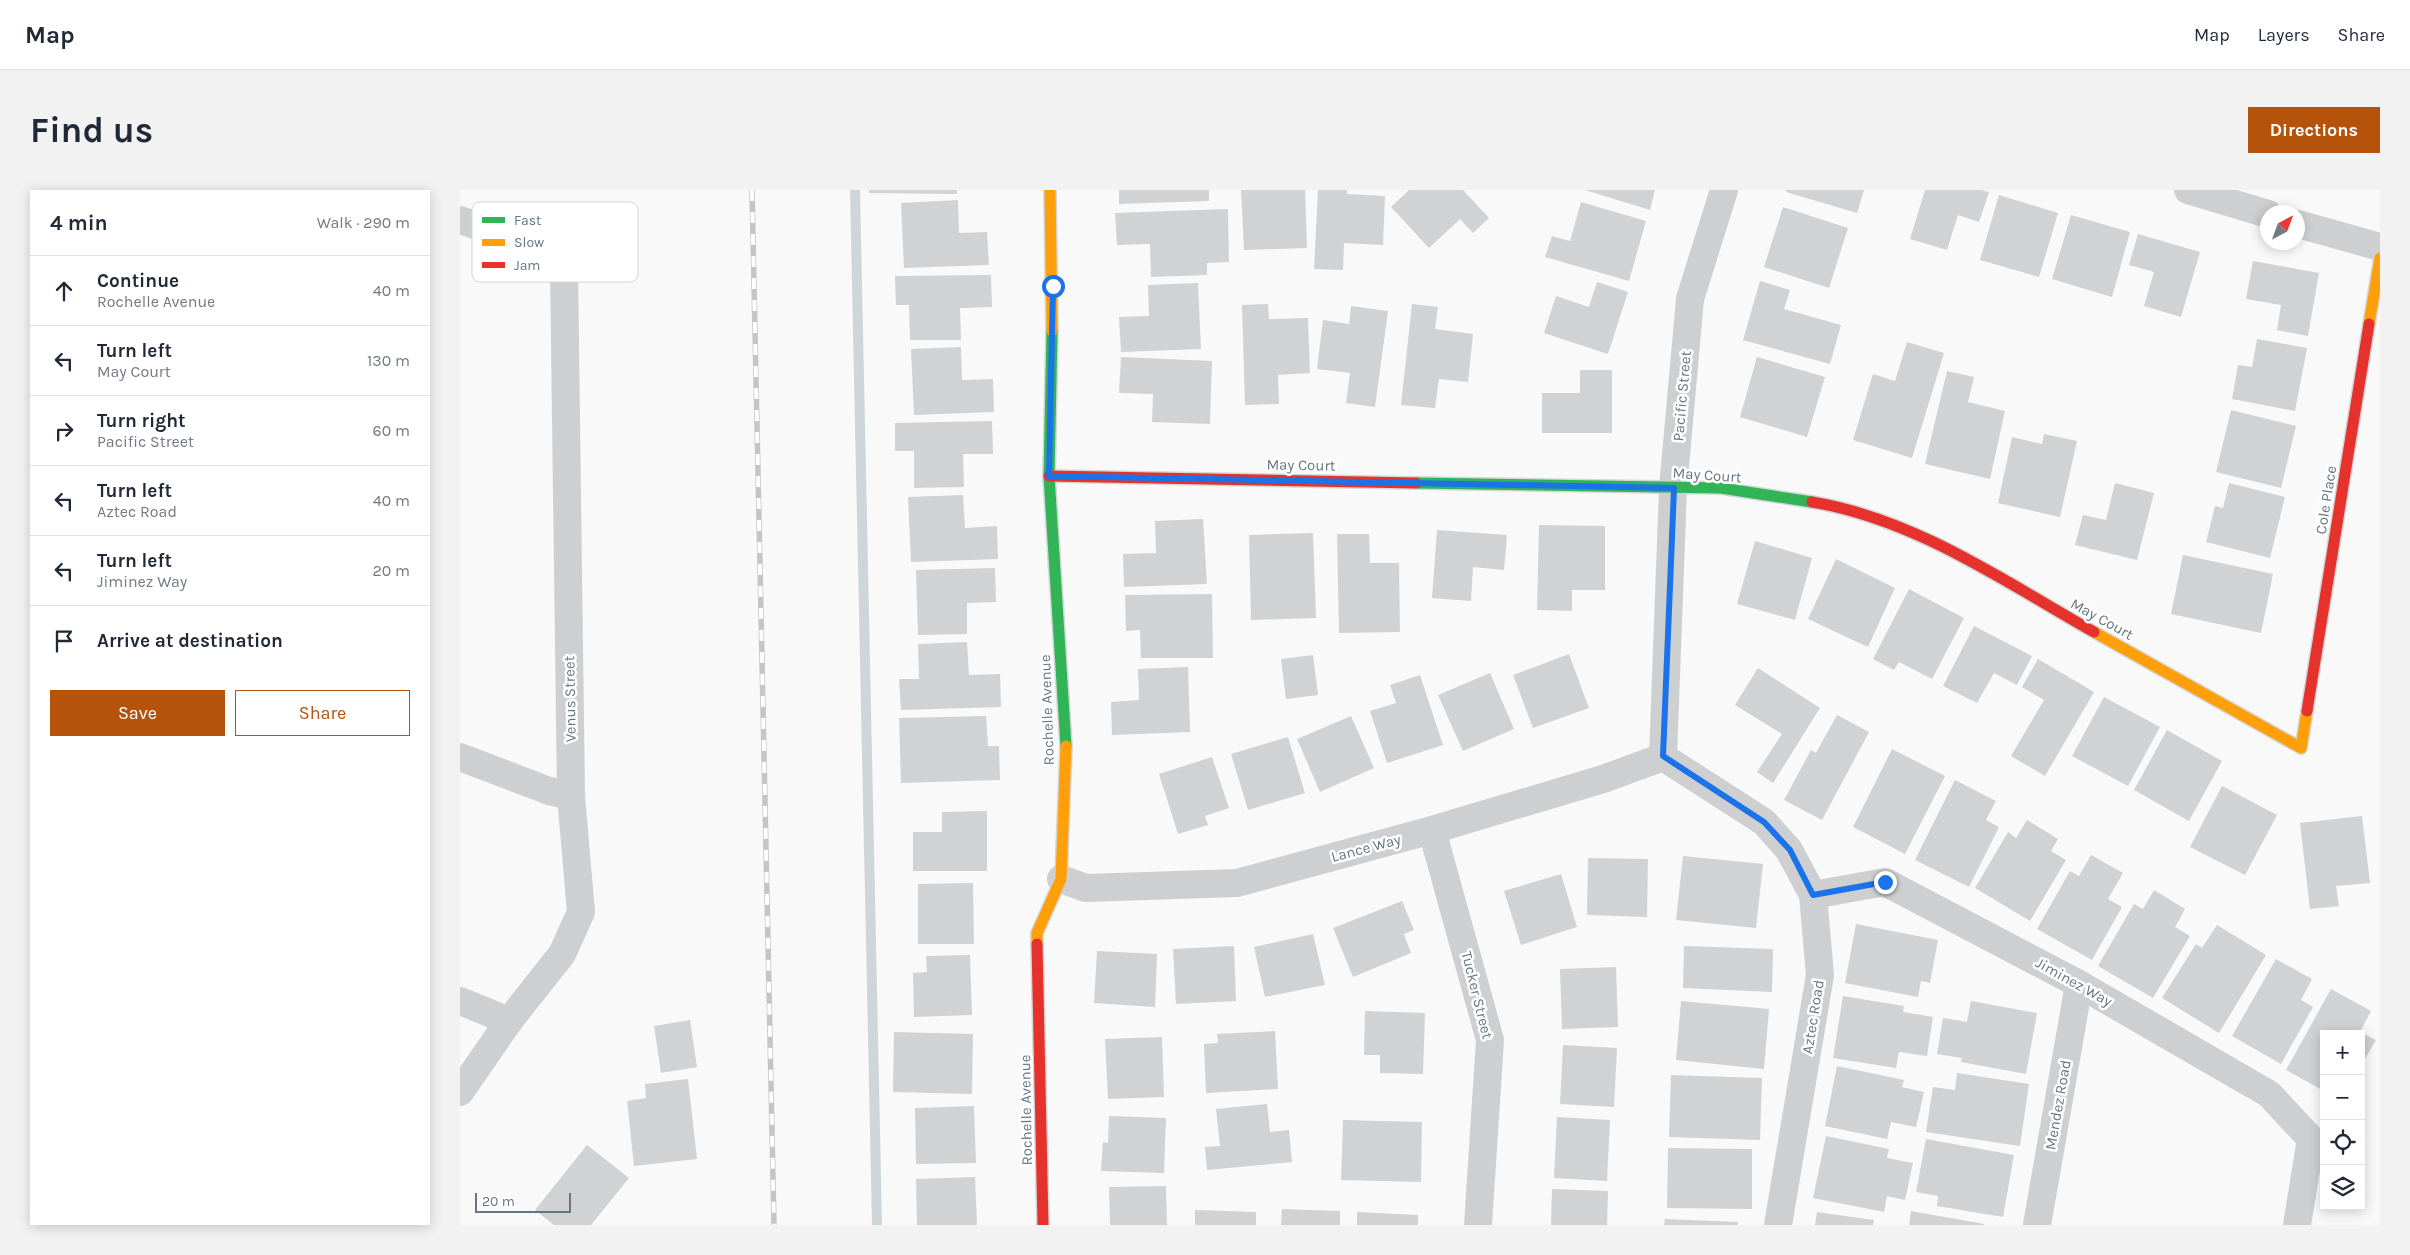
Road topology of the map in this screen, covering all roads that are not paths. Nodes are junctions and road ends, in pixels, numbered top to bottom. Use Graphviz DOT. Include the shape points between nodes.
graph roads {
  1 [pos="1050,190"];
  2 [pos="1724,190"];
  3 [pos="2188,190"];
  4 [pos="2260,212"];
  5 [pos="460,220"];
  6 [pos="472,224"];
  7 [pos="2305,226"];
  8 [pos="2380,247"];
  9 [pos="2380,258"];
  10 [pos="564,282"];
  11 [pos="1049,476"];
  12 [pos="1674,488"];
  13 [pos="2301,748"];
  14 [pos="1663,756"];
  15 [pos="460,758"];
  16 [pos="571,796"];
  17 [pos="1432,830"];
  18 [pos="1061,879"];
  19 [pos="1813,895"];
  20 [pos="2079,984"];
  21 [pos="460,1001"];
  22 [pos="509,1021"];
  23 [pos="460,1092"];
  24 [pos="1042,1225"];
  25 [pos="1478,1225"];
  26 [pos="1778,1225"];
  27 [pos="2037,1225"];
  28 [pos="2297,1225"];
  1 -- 11 [label="street, Rochelle Avenue" via="1053,286"];
  2 -- 12 [label="street, Pacific Street" via="1690,299"];
  3 -- 4 [label="street"];
  5 -- 6 [label="street, Venus Street"];
  7 -- 8 [label="street"];
  9 -- 13 [label="street, Cole Place"];
  10 -- 16 [label="street, Venus Street"];
  11 -- 12 [label="street, May Court"];
  11 -- 18 [label="street, Rochelle Avenue" via="1066,742"];
  12 -- 13 [label="street, May Court" via="1720,488 1847,508 1923,536"];
  12 -- 14 [label="street, Pacific Street"];
  14 -- 17 [label="street, Lance Way" via="1603,779"];
  14 -- 19 [label="street, Aztec Road" via="1764,822 1790,850"];
  15 -- 16 [label="street"];
  16 -- 22 [label="street, Venus Street" via="581,912 562,954"];
  17 -- 18 [label="street, Lance Way" via="1237,883 1086,888"];
  17 -- 25 [label="street, Tucker Street" via="1490,1040"];
  18 -- 24 [label="street, Rochelle Avenue" via="1038,933"];
  19 -- 20 [label="street, Jiminez Way" via="1885,882"];
  19 -- 26 [label="street, Aztec Road" via="1820,975"];
  20 -- 27 [label="street, Mendez Road"];
  20 -- 28 [label="street, Jiminez Way" via="2269,1094 2311,1139"];
  21 -- 22 [label="street"];
  22 -- 23 [label="street, Venus Street"];
}
